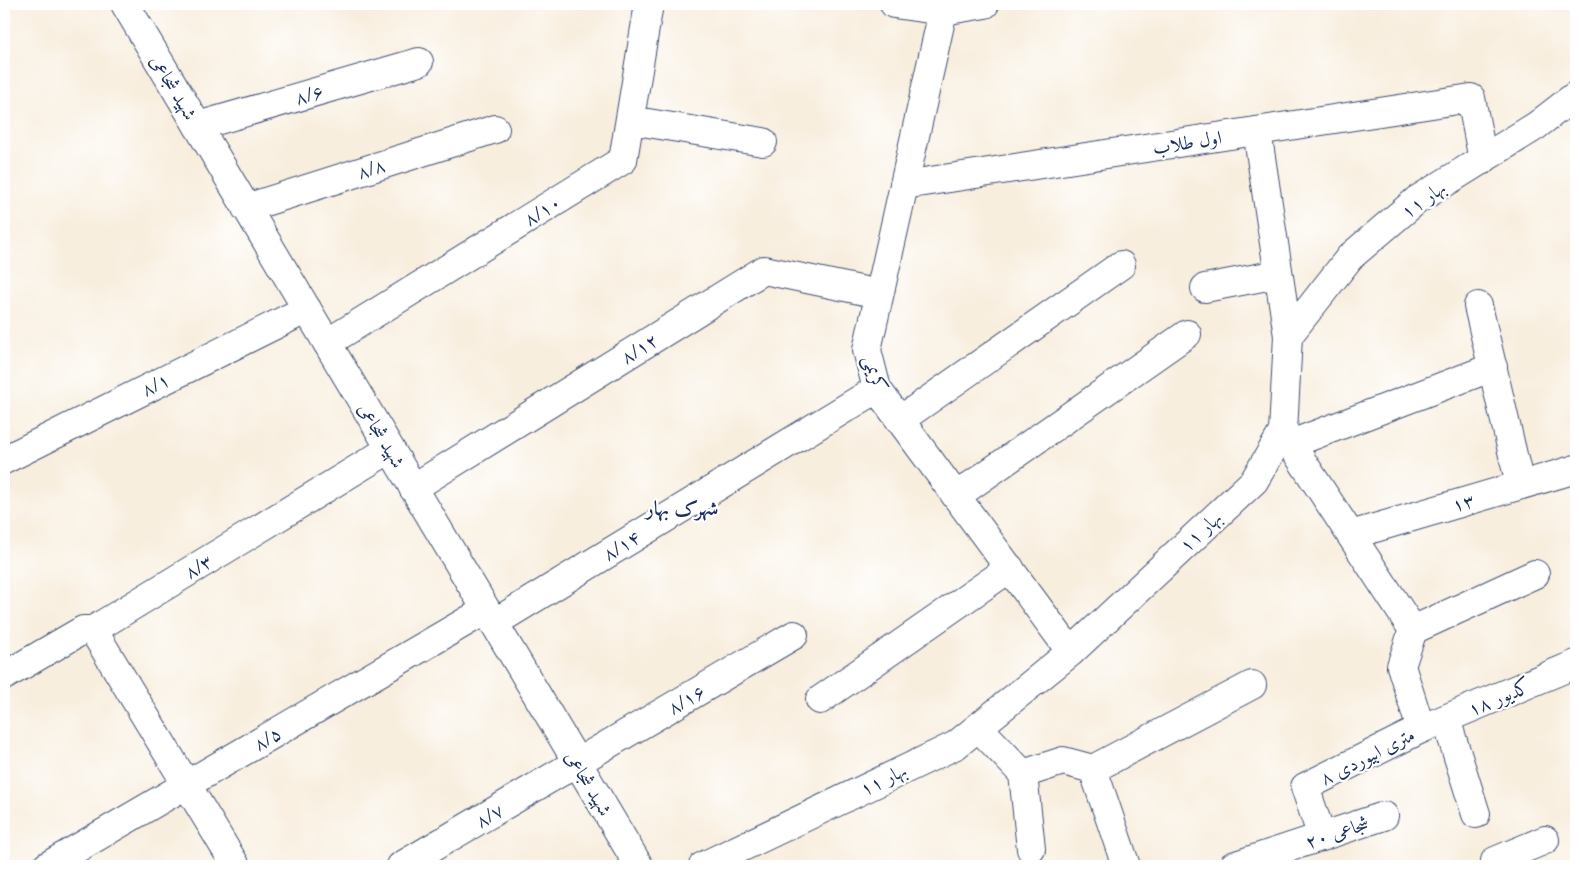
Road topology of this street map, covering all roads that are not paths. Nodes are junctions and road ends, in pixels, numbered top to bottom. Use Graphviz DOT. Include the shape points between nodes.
graph roads {
  1 [pos="124,4"];
  2 [pos="649,4"];
  3 [pos="894,4"];
  4 [pos="983,4"];
  5 [pos="943,10"];
  6 [pos="419,62"];
  7 [pos="1576,95"];
  8 [pos="630,120"];
  9 [pos="198,126"];
  10 [pos="495,128"];
  11 [pos="1258,131"];
  12 [pos="763,142"];
  13 [pos="1483,160"];
  14 [pos="904,185"];
  15 [pos="246,208"];
  16 [pos="1121,265"];
  17 [pos="1278,274"];
  18 [pos="1206,288"];
  19 [pos="879,294"];
  20 [pos="1478,306"];
  21 [pos="306,309"];
  22 [pos="1187,334"];
  23 [pos="1288,336"];
  24 [pos="327,343"];
  25 [pos="1493,367"];
  26 [pos="877,389"];
  27 [pos="900,420"];
  28 [pos="1287,438"];
  29 [pos="390,449"];
  30 [pos="4,460"];
  31 [pos="1576,469"];
  32 [pos="1520,485"];
  33 [pos="414,488"];
  34 [pos="956,496"];
  35 [pos="1351,535"];
  36 [pos="1010,568"];
  37 [pos="1535,574"];
  38 [pos="490,616"];
  39 [pos="93,630"];
  40 [pos="1413,630"];
  41 [pos="794,635"];
  42 [pos="1071,652"];
  43 [pos="1576,664"];
  44 [pos="4,676"];
  45 [pos="1252,685"];
  46 [pos="820,700"];
  47 [pos="1446,718"];
  48 [pos="978,727"];
  49 [pos="1421,729"];
  50 [pos="577,763"];
  51 [pos="1093,769"];
  52 [pos="1023,774"];
  53 [pos="187,785"];
  54 [pos="1476,814"];
  55 [pos="1384,816"];
  56 [pos="1322,837"];
  57 [pos="1545,840"];
  58 [pos="1031,849"];
  59 [pos="1281,859"];
  60 [pos="47,866"];
  61 [pos="236,866"];
  62 [pos="401,866"];
  63 [pos="640,866"];
  64 [pos="703,866"];
  65 [pos="1126,866"];
  66 [pos="1233,866"];
  67 [pos="1497,866"];
  1 -- 9 [label="street, شهید شجاعی"];
  2 -- 8 [label="street, ۸/۱۰"];
  3 -- 5 [label="street"];
  4 -- 5 [label="street"];
  5 -- 14 [label="street, کریمی"];
  6 -- 9 [label="street, ۸/۶"];
  7 -- 13 [label="street, بهار ۱۱"];
  8 -- 12 [label="street"];
  8 -- 24 [label="street, ۸/۱۰" via="623,160"];
  9 -- 15 [label="street, شهید شجاعی"];
  10 -- 15 [label="street, ۸/۸"];
  11 -- 13 [label="street, اول طلاب" via="1471,98"];
  11 -- 14 [label="street, اول طلاب"];
  11 -- 17 [label="street"];
  13 -- 23 [label="street, بهار ۱۱" via="1417,200 1350,257"];
  14 -- 19 [label="street, کریمی"];
  15 -- 21 [label="street, شهید شجاعی"];
  16 -- 27 [label="street"];
  17 -- 18 [label="street"];
  17 -- 23 [label="street"];
  19 -- 26 [label="street, کریمی" via="867,350"];
  19 -- 33 [label="street, ۸/۱۲" via="764,270"];
  20 -- 25 [label="street"];
  21 -- 24 [label="street, شهید شجاعی"];
  21 -- 30 [label="street, ۸/۱"];
  22 -- 34 [label="street"];
  23 -- 28 [label="street, بهار ۱۱"];
  24 -- 29 [label="street, شهید شجاعی"];
  25 -- 28 [label="street"];
  25 -- 32 [label="street"];
  26 -- 27 [label="street, کریمی"];
  26 -- 38 [label="street, ۸/۱۴"];
  27 -- 34 [label="street, کریمی"];
  28 -- 35 [label="street"];
  28 -- 42 [label="street, بهار ۱۱" via="1254,481"];
  29 -- 33 [label="street, شهید شجاعی"];
  29 -- 39 [label="street, ۸/۳"];
  31 -- 32 [label="street, ۱۳"];
  32 -- 35 [label="street, ۱۳"];
  33 -- 38 [label="street, شهید شجاعی"];
  34 -- 36 [label="street, کریمی"];
  35 -- 40 [label="street"];
  36 -- 42 [label="street, کریمی"];
  36 -- 46 [label="street"];
  37 -- 40 [label="street"];
  38 -- 50 [label="street, شهید شجاعی"];
  38 -- 53 [label="street, ۸/۵"];
  39 -- 44 [label="street, ۸/۳" via="83,630"];
  39 -- 53 [label="street"];
  40 -- 49 [label="street" via="1401,666"];
  41 -- 50 [label="street, ۸/۱۶"];
  42 -- 48 [label="street, بهار ۱۱"];
  43 -- 47 [label="street, کدیور ۱۸"];
  45 -- 51 [label="street"];
  47 -- 49 [label="street, کدیور ۱۸"];
  47 -- 54 [label="street"];
  48 -- 52 [label="street"];
  48 -- 64 [label="street, بهار ۱۱" via="956,744"];
  49 -- 56 [label="street, ۸ متری ابیوردی" via="1305,787"];
  50 -- 62 [label="street, ۸/۷"];
  50 -- 63 [label="street, شهید شجاعی"];
  51 -- 52 [label="street" via="1063,761"];
  51 -- 65 [label="street"];
  52 -- 58 [label="street"];
  53 -- 60 [label="street, ۸/۵"];
  53 -- 61 [label="street"];
  55 -- 56 [label="street, شجاعی ۲۰"];
  56 -- 59 [label="street, شجاعی ۲۰"];
  57 -- 67 [label="street" via="1495,861"];
  59 -- 66 [label="street, شجاعی ۲۰"];
}
